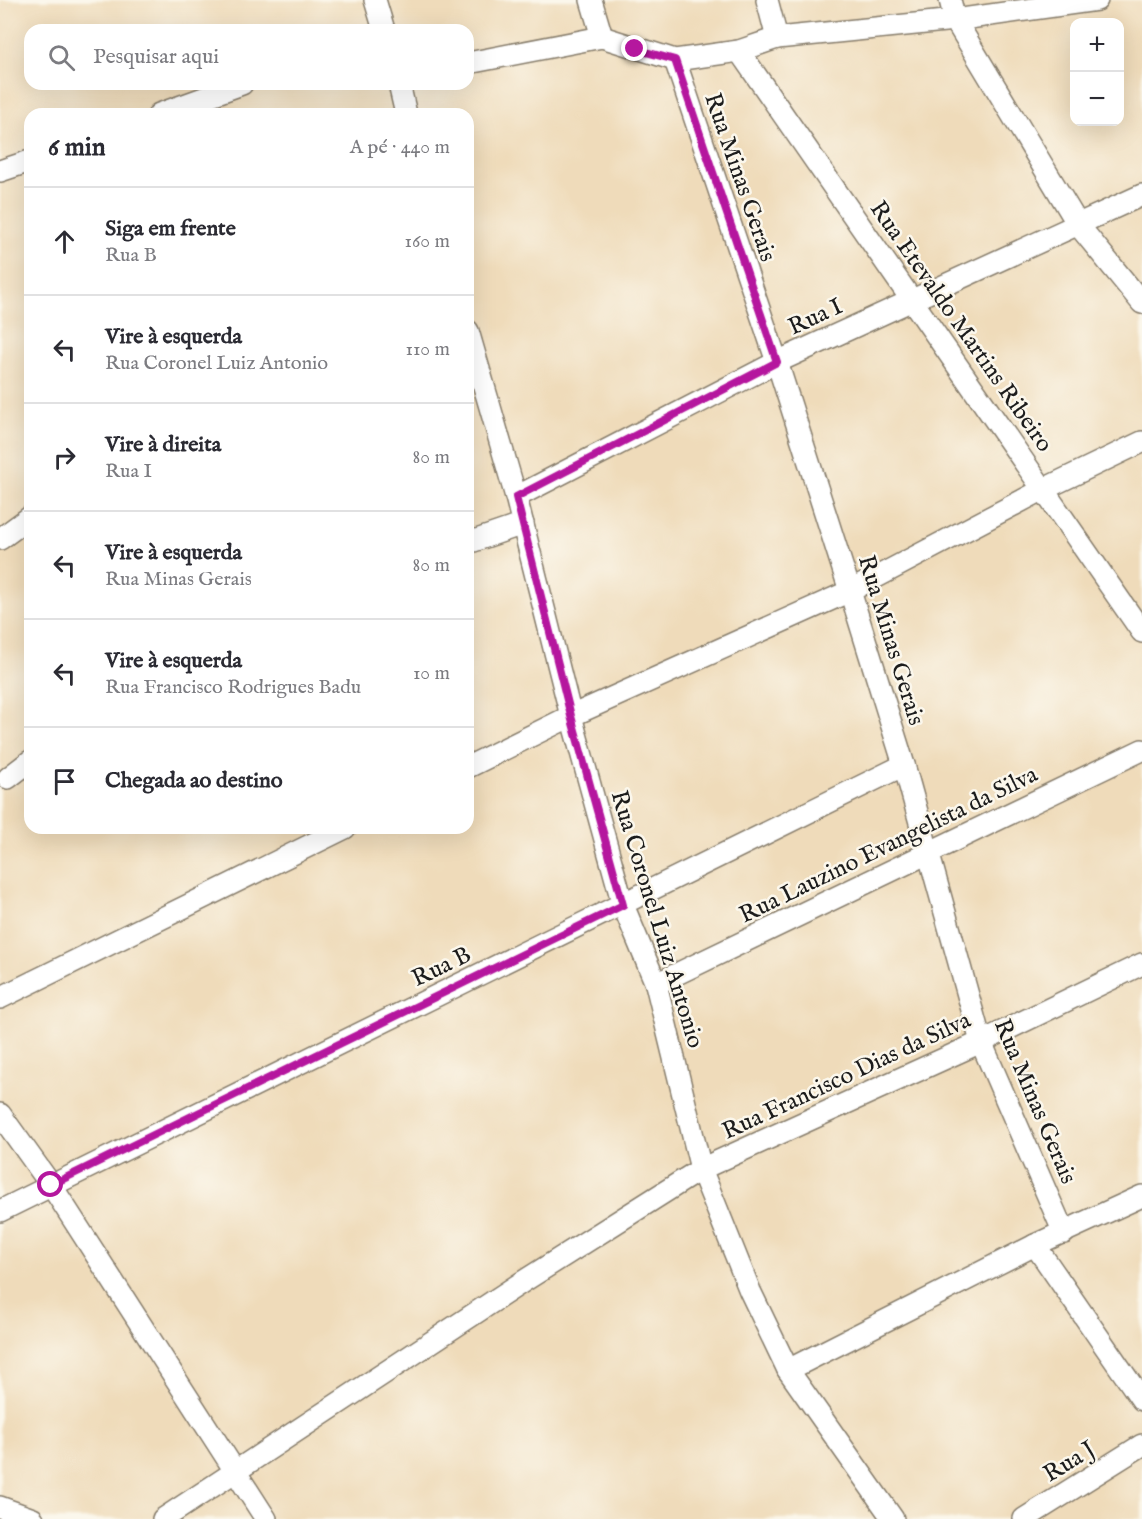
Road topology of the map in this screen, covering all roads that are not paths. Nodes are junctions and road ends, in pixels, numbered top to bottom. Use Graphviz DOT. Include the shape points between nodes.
graph roads {
  1 [pos="375,0"];
  2 [pos="591,0"];
  3 [pos="767,0"];
  4 [pos="1096,0"];
  5 [pos="953,10"];
  6 [pos="382,24"];
  7 [pos="602,37"];
  8 [pos="777,38"];
  9 [pos="739,51"];
  10 [pos="675,60"];
  11 [pos="474,62"];
  12 [pos="225,90"];
  13 [pos="400,90"];
  14 [pos="176,108"];
  15 [pos="405,108"];
  16 [pos="24,162"];
  17 [pos="0,171"];
  18 [pos="1142,195"];
  19 [pos="1079,226"];
  20 [pos="914,299"];
  21 [pos="1142,303"];
  22 [pos="474,352"];
  23 [pos="777,362"];
  24 [pos="1142,442"];
  25 [pos="1044,489"];
  26 [pos="516,497"];
  27 [pos="24,521"];
  28 [pos="523,524"];
  29 [pos="0,539"];
  30 [pos="474,541"];
  31 [pos="850,591"];
  32 [pos="1142,632"];
  33 [pos="571,716"];
  34 [pos="1142,750"];
  35 [pos="474,764"];
  36 [pos="904,765"];
  37 [pos="24,766"];
  38 [pos="8,778"];
  39 [pos="333,834"];
  40 [pos="927,855"];
  41 [pos="623,905"];
  42 [pos="1142,964"];
  43 [pos="656,984"];
  44 [pos="0,998"];
  45 [pos="981,1042"];
  46 [pos="0,1114"];
  47 [pos="701,1169"];
  48 [pos="51,1185"];
  49 [pos="1142,1196"];
  50 [pos="0,1211"];
  51 [pos="1064,1233"];
  52 [pos="1035,1245"];
  53 [pos="788,1370"];
  54 [pos="1142,1400"];
  55 [pos="1142,1445"];
  56 [pos="236,1470"];
  57 [pos="0,1507"];
  58 [pos="33,1519"];
  59 [pos="163,1519"];
  60 [pos="266,1519"];
  61 [pos="893,1519"];
  62 [pos="1024,1519"];
  1 -- 6 [label="street"];
  2 -- 7 [label="street"];
  3 -- 8 [label="street"];
  4 -- 5 [label="street"];
  5 -- 8 [label="street"];
  5 -- 19 [label="street"];
  7 -- 10 [label="street"];
  7 -- 11 [label="street"];
  8 -- 9 [label="street"];
  9 -- 10 [label="street"];
  9 -- 20 [label="street, Rua Etevaldo Martins Ribeiro"];
  10 -- 23 [label="street, Rua Minas Gerais"];
  12 -- 14 [label="street"];
  13 -- 15 [label="street"];
  16 -- 17 [label="street"];
  18 -- 19 [label="street, Rua I"];
  19 -- 20 [label="street, Rua I"];
  19 -- 21 [label="street"];
  20 -- 23 [label="street, Rua I"];
  20 -- 25 [label="street, Rua Etevaldo Martins Ribeiro"];
  22 -- 26 [label="street, Rua Coronel Luiz Antonio"];
  23 -- 26 [label="street, Rua I"];
  23 -- 31 [label="street, Rua Minas Gerais"];
  24 -- 25 [label="street"];
  25 -- 31 [label="street"];
  25 -- 32 [label="street, Rua Etevaldo Martins Ribeiro"];
  26 -- 28 [label="street, Rua Coronel Luiz Antonio"];
  27 -- 29 [label="street"];
  28 -- 30 [label="street"];
  28 -- 33 [label="street, Rua Coronel Luiz Antonio"];
  31 -- 33 [label="street"];
  31 -- 36 [label="street, Rua Minas Gerais"];
  33 -- 35 [label="street"];
  33 -- 41 [label="street, Rua Coronel Luiz Antonio"];
  34 -- 40 [label="street, Rua Lauzino Evangelista da Silva"];
  36 -- 40 [label="street, Rua Minas Gerais"];
  36 -- 41 [label="street, Rua B"];
  37 -- 38 [label="street"];
  39 -- 44 [label="street"];
  40 -- 43 [label="street, Rua Lauzino Evangelista da Silva"];
  40 -- 45 [label="street, Rua Minas Gerais"];
  41 -- 43 [label="street, Rua Coronel Luiz Antonio"];
  41 -- 48 [label="street, Rua B"];
  42 -- 45 [label="street, Rua Francisco Dias da Silva"];
  43 -- 47 [label="street, Rua Coronel Luiz Antonio"];
  45 -- 47 [label="street, Rua Francisco Dias da Silva"];
  45 -- 51 [label="street, Rua Minas Gerais"];
  46 -- 48 [label="street"];
  47 -- 53 [label="street, Rua Coronel Luiz Antonio" via="750,1291"];
  47 -- 56 [label="street, Rua Francisco Dias da Silva"];
  48 -- 50 [label="street, Rua B"];
  48 -- 56 [label="street"];
  49 -- 51 [label="street"];
  51 -- 52 [label="street"];
  52 -- 53 [label="street"];
  52 -- 54 [label="street"];
  53 -- 61 [label="street, Rua Coronel Luiz Antonio"];
  55 -- 62 [label="street, Rua J"];
  56 -- 59 [label="street, Rua Francisco Dias da Silva"];
  56 -- 60 [label="street"];
  57 -- 58 [label="street"];
}
